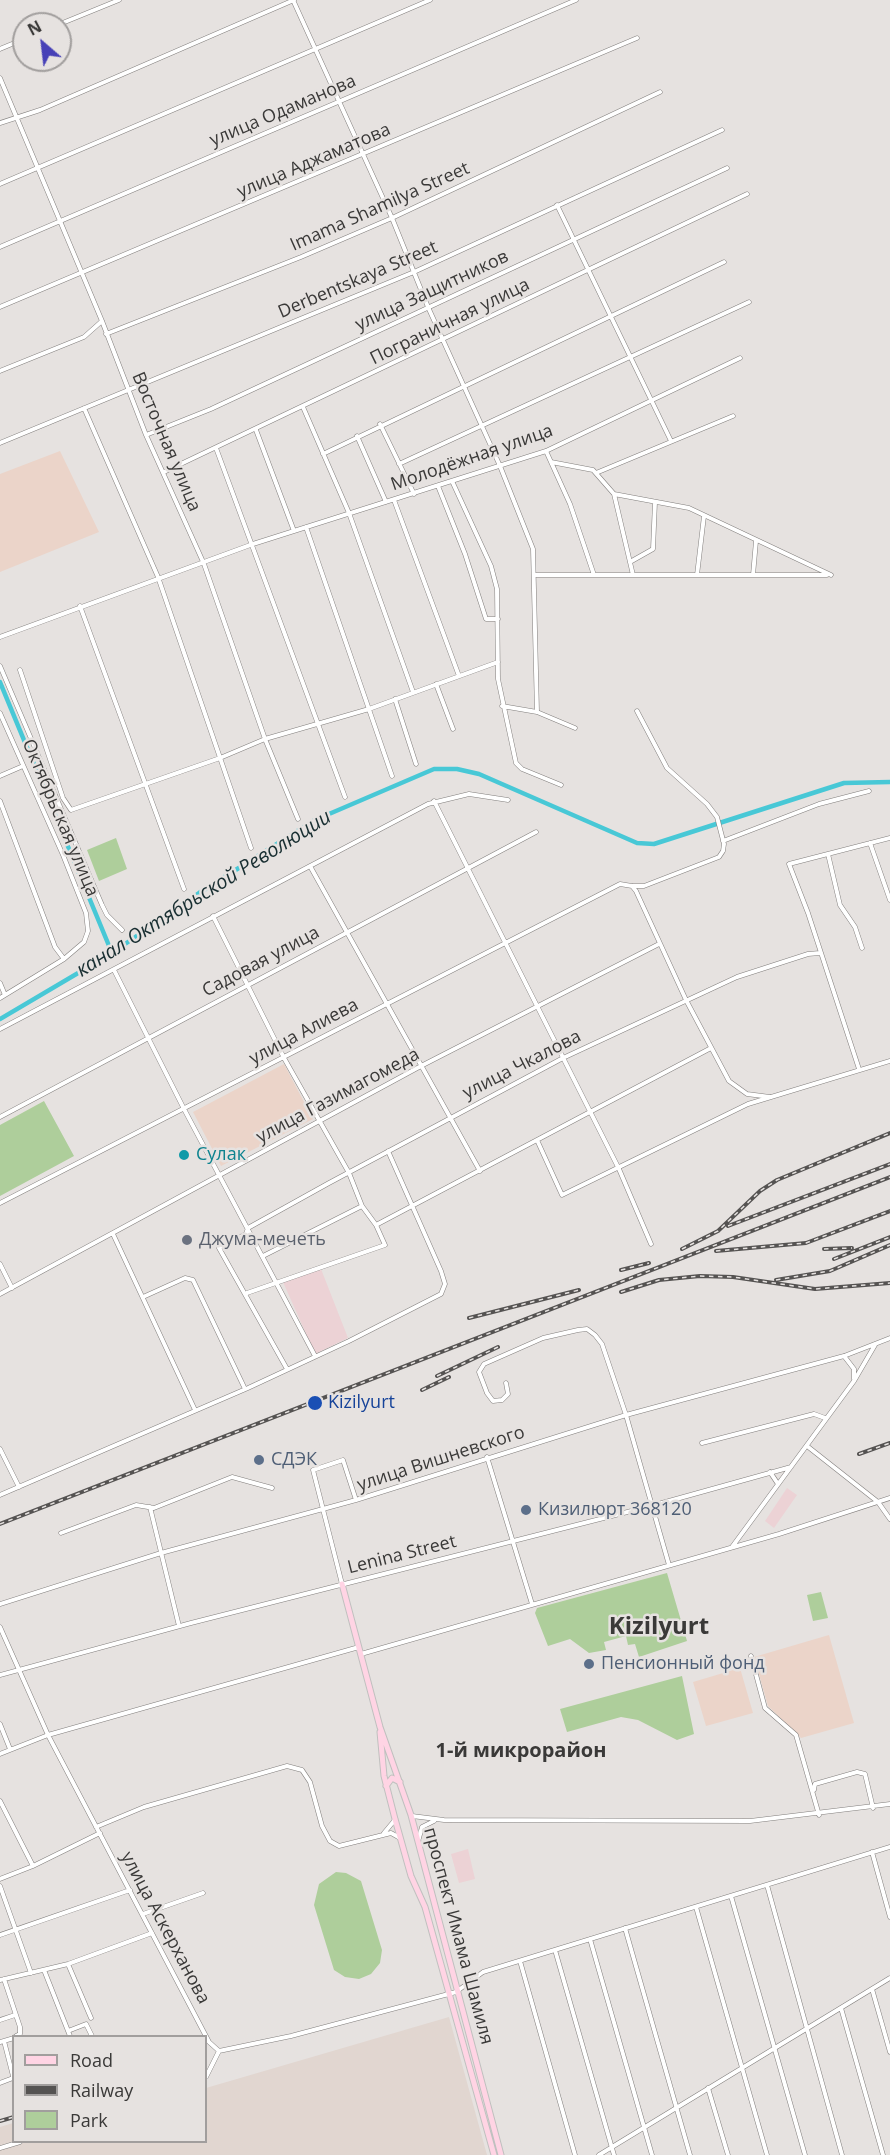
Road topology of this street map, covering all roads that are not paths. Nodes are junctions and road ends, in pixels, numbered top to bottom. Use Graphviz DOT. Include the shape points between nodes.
graph roads {
  1 [pos="119,0"];
  2 [pos="293,0"];
  3 [pos="430,0"];
  4 [pos="576,0"];
  5 [pos="72,19"];
  6 [pos="637,38"];
  7 [pos="315,49"];
  8 [pos="0,78"];
  9 [pos="660,92"];
  10 [pos="339,102"];
  11 [pos="17,116"];
  12 [pos="0,123"];
  13 [pos="722,130"];
  14 [pos="364,154"];
  15 [pos="38,168"];
  16 [pos="727,168"];
  17 [pos="0,184"];
  18 [pos="747,194"];
  19 [pos="557,205"];
  20 [pos="393,218"];
  21 [pos="60,221"];
  22 [pos="574,241"];
  23 [pos="0,247"];
  24 [pos="724,262"];
  25 [pos="589,271"];
  26 [pos="414,272"];
  27 [pos="82,273"];
  28 [pos="748,302"];
  29 [pos="0,307"];
  30 [pos="428,307"];
  31 [pos="611,316"];
  32 [pos="102,321"];
  33 [pos="106,334"];
  34 [pos="444,341"];
  35 [pos="631,358"];
  36 [pos="740,358"];
  37 [pos="0,371"];
  38 [pos="464,385"];
  39 [pos="129,390"];
  40 [pos="650,398"];
  41 [pos="303,407"];
  42 [pos="84,408"];
  43 [pos="733,416"];
  44 [pos="380,424"];
  45 [pos="482,426"];
  46 [pos="256,430"];
  47 [pos="146,435"];
  48 [pos="357,436"];
  49 [pos="671,441"];
  50 [pos="0,443"];
  51 [pos="216,448"];
  52 [pos="546,451"];
  53 [pos="323,454"];
  54 [pos="551,462"];
  55 [pos="399,464"];
  56 [pos="500,466"];
  57 [pos="164,472"];
  58 [pos="596,473"];
  59 [pos="452,481"];
  60 [pos="438,486"];
  61 [pos="414,494"];
  62 [pos="614,494"];
  63 [pos="394,500"];
  64 [pos="386,502"];
  65 [pos="655,502"];
  66 [pos="350,513"];
  67 [pos="704,516"];
  68 [pos="306,528"];
  69 [pos="294,531"];
  70 [pos="756,541"];
  71 [pos="253,544"];
  72 [pos="629,562"];
  73 [pos="204,563"];
  74 [pos="534,575"];
  75 [pos="594,575"];
  76 [pos="633,575"];
  77 [pos="697,575"];
  78 [pos="753,575"];
  79 [pos="158,577"];
  80 [pos="80,606"];
  81 [pos="498,619"];
  82 [pos="0,637"];
  83 [pos="498,662"];
  84 [pos="0,666"];
  85 [pos="20,670"];
  86 [pos="459,676"];
  87 [pos="436,684"];
  88 [pos="413,692"];
  89 [pos="395,699"];
  90 [pos="502,706"];
  91 [pos="369,708"];
  92 [pos="637,711"];
  93 [pos="537,712"];
  94 [pos="0,713"];
  95 [pos="317,724"];
  96 [pos="575,728"];
  97 [pos="453,729"];
  98 [pos="265,739"];
  99 [pos="220,758"];
  100 [pos="416,764"];
  101 [pos="23,766"];
  102 [pos="0,776"];
  103 [pos="392,776"];
  104 [pos="144,785"];
  105 [pos="561,786"];
  106 [pos="869,791"];
  107 [pos="345,797"];
  108 [pos="508,800"];
  109 [pos="0,801"];
  110 [pos="434,801"];
  111 [pos="298,819"];
  112 [pos="536,832"];
  113 [pos="890,838"];
  114 [pos="723,841"];
  115 [pos="870,843"];
  116 [pos="251,848"];
  117 [pos="828,854"];
  118 [pos="310,866"];
  119 [pos="468,867"];
  120 [pos="632,886"];
  121 [pos="184,889"];
  122 [pos="890,900"];
  123 [pos="213,916"];
  124 [pos="122,930"];
  125 [pos="346,932"];
  126 [pos="507,943"];
  127 [pos="659,944"];
  128 [pos="862,948"];
  129 [pos="820,952"];
  130 [pos="64,959"];
  131 [pos="114,970"];
  132 [pos="0,983"];
  133 [pos="248,984"];
  134 [pos="2,996"];
  135 [pos="686,1000"];
  136 [pos="385,1004"];
  137 [pos="538,1005"];
  138 [pos="0,1029"];
  139 [pos="149,1037"];
  140 [pos="711,1048"];
  141 [pos="284,1058"];
  142 [pos="563,1058"];
  143 [pos="890,1060"];
  144 [pos="421,1066"];
  145 [pos="859,1069"];
  146 [pos="771,1097"];
  147 [pos="184,1109"];
  148 [pos="590,1112"];
  149 [pos="0,1117"];
  150 [pos="450,1118"];
  151 [pos="320,1121"];
  152 [pos="537,1140"];
  153 [pos="388,1151"];
  154 [pos="619,1169"];
  155 [pos="480,1171"];
  156 [pos="349,1173"];
  157 [pos="220,1175"];
  158 [pos="0,1203"];
  159 [pos="413,1204"];
  160 [pos="362,1206"];
  161 [pos="376,1225"];
  162 [pos="248,1228"];
  163 [pos="113,1234"];
  164 [pos="651,1244"];
  165 [pos="263,1256"];
  166 [pos="0,1264"];
  167 [pos="276,1282"];
  168 [pos="12,1288"];
  169 [pos="247,1293"];
  170 [pos="0,1294"];
  171 [pos="143,1297"];
  172 [pos="890,1338"];
  173 [pos="876,1344"];
  174 [pos="315,1356"];
  175 [pos="844,1356"];
  176 [pos="287,1369"];
  177 [pos="854,1381"];
  178 [pos="506,1383"];
  179 [pos="245,1389"];
  180 [pos="195,1410"];
  181 [pos="626,1415"];
  182 [pos="825,1418"];
  183 [pos="702,1443"];
  184 [pos="807,1446"];
  185 [pos="0,1449"];
  186 [pos="487,1457"];
  187 [pos="791,1467"];
  188 [pos="770,1472"];
  189 [pos="778,1485"];
  190 [pos="19,1486"];
  191 [pos="272,1488"];
  192 [pos="0,1495"];
  193 [pos="890,1498"];
  194 [pos="356,1500"];
  195 [pos="878,1502"];
  196 [pos="651,1506"];
  197 [pos="150,1507"];
  198 [pos="324,1510"];
  199 [pos="890,1519"];
  200 [pos="61,1533"];
  201 [pos="512,1541"];
  202 [pos="731,1547"];
  203 [pos="161,1553"];
  204 [pos="669,1565"];
  205 [pos="342,1584"];
  206 [pos="0,1604"];
  207 [pos="532,1604"];
  208 [pos="179,1626"];
  209 [pos="0,1627"];
  210 [pos="360,1651"];
  211 [pos="751,1656"];
  212 [pos="19,1669"];
  213 [pos="0,1675"];
  214 [pos="0,1724"];
  215 [pos="380,1727"];
  216 [pos="48,1735"];
  217 [pos="10,1749"];
  218 [pos="0,1754"];
  219 [pos="401,1784"];
  220 [pos="386,1786"];
  221 [pos="814,1794"];
  222 [pos="0,1801"];
  223 [pos="890,1804"];
  224 [pos="873,1808"];
  225 [pos="411,1815"];
  226 [pos="819,1815"];
  227 [pos="395,1819"];
  228 [pos="444,1820"];
  229 [pos="96,1827"];
  230 [pos="100,1833"];
  231 [pos="384,1833"];
  232 [pos="400,1838"];
  233 [pos="418,1842"];
  234 [pos="890,1847"];
  235 [pos="872,1852"];
  236 [pos="33,1866"];
  237 [pos="426,1872"];
  238 [pos="411,1876"];
  239 [pos="0,1879"];
  240 [pos="767,1885"];
  241 [pos="0,1886"];
  242 [pos="130,1890"];
  243 [pos="203,1893"];
  244 [pos="731,1896"];
  245 [pos="696,1906"];
  246 [pos="142,1914"];
  247 [pos="890,1917"];
  248 [pos="625,1928"];
  249 [pos="16,1930"];
  250 [pos="152,1933"];
  251 [pos="0,1935"];
  252 [pos="590,1939"];
  253 [pos="555,1950"];
  254 [pos="520,1961"];
  255 [pos="68,1964"];
  256 [pos="44,1970"];
  257 [pos="31,1973"];
  258 [pos="890,1978"];
  259 [pos="2,1979"];
  260 [pos="872,1989"];
  261 [pos="453,1993"];
  262 [pos="841,2008"];
  263 [pos="15,2015"];
  264 [pos="90,2018"];
  265 [pos="0,2020"];
  266 [pos="806,2029"];
  267 [pos="68,2031"];
  268 [pos="17,2035"];
  269 [pos="69,2035"];
  270 [pos="91,2035"];
  271 [pos="205,2035"];
  272 [pos="207,2038"];
  273 [pos="2,2042"];
  274 [pos="774,2049"];
  275 [pos="219,2051"];
  276 [pos="890,2052"];
  277 [pos="743,2069"];
  278 [pos="207,2075"];
  279 [pos="12,2076"];
  280 [pos="708,2088"];
  281 [pos="676,2107"];
  282 [pos="644,2126"];
  283 [pos="17,2143"];
  284 [pos="0,2148"];
  285 [pos="612,2148"];
  286 [pos="494,2155"];
  287 [pos="501,2155"];
  288 [pos="575,2155"];
  289 [pos="599,2155"];
  290 [pos="614,2155"];
  291 [pos="652,2155"];
  292 [pos="690,2155"];
  293 [pos="728,2155"];
  294 [pos="767,2155"];
  295 [pos="805,2155"];
  296 [pos="842,2155"];
  297 [pos="883,2155"];
  1 -- 5 [label="street"];
  2 -- 7 [label="street"];
  2 -- 11 [label="street" via="40,110"];
  3 -- 7 [label="street"];
  4 -- 10 [label="street, улица Одаманова"];
  6 -- 14 [label="street, улица Аджаматова"];
  7 -- 10 [label="street"];
  7 -- 15 [label="street"];
  8 -- 11 [label="street, Восточная улица"];
  9 -- 20 [label="street, Imama Shamilya Street"];
  10 -- 14 [label="street"];
  10 -- 21 [label="street, улица Одаманова"];
  11 -- 12 [label="street"];
  11 -- 15 [label="street, Восточная улица"];
  13 -- 19 [label="street, Derbentskaya Street"];
  14 -- 20 [label="street"];
  14 -- 27 [label="street, улица Аджаматова"];
  15 -- 17 [label="street"];
  15 -- 21 [label="street, Восточная улица"];
  16 -- 22 [label="street, улица Защитников"];
  18 -- 25 [label="street, Пограничная улица"];
  19 -- 22 [label="street"];
  19 -- 26 [label="street, Derbentskaya Street"];
  20 -- 26 [label="street"];
  20 -- 33 [label="street, Imama Shamilya Street"];
  21 -- 23 [label="street, улица Одаманова"];
  21 -- 27 [label="street, Восточная улица"];
  22 -- 25 [label="street"];
  22 -- 30 [label="street, улица Защитников"];
  24 -- 31 [label="street"];
  25 -- 31 [label="street"];
  25 -- 34 [label="street, Пограничная улица"];
  26 -- 30 [label="street"];
  26 -- 39 [label="street, Derbentskaya Street"];
  27 -- 29 [label="street, улица Аджаматова"];
  27 -- 32 [label="street, Восточная улица"];
  28 -- 35 [label="street"];
  30 -- 34 [label="street"];
  30 -- 47 [label="street, улица Защитников" via="211,409"];
  31 -- 35 [label="street"];
  31 -- 38 [label="street"];
  32 -- 33 [label="street, Восточная улица"];
  32 -- 37 [label="street" via="84,337"];
  33 -- 39 [label="street, Восточная улица"];
  34 -- 38 [label="street"];
  34 -- 41 [label="street, Пограничная улица"];
  35 -- 40 [label="street"];
  35 -- 45 [label="street"];
  36 -- 40 [label="street, Молодёжная улица"];
  38 -- 44 [label="street"];
  38 -- 45 [label="street"];
  39 -- 42 [label="street, Derbentskaya Street"];
  39 -- 47 [label="street, Восточная улица"];
  40 -- 49 [label="street"];
  40 -- 52 [label="street, Молодёжная улица"];
  41 -- 46 [label="street, Пограничная улица"];
  41 -- 53 [label="street"];
  42 -- 50 [label="street, Derbentskaya Street"];
  42 -- 79 [label="street"];
  43 -- 49 [label="street"];
  44 -- 48 [label="street"];
  44 -- 55 [label="street"];
  45 -- 55 [label="street"];
  45 -- 56 [label="street"];
  46 -- 51 [label="street, Пограничная улица"];
  46 -- 69 [label="street"];
  47 -- 57 [label="street, Восточная улица"];
  48 -- 53 [label="street"];
  48 -- 64 [label="street"];
  49 -- 58 [label="street"];
  51 -- 57 [label="street, Пограничная улица"];
  51 -- 71 [label="street"];
  52 -- 54 [label="street"];
  52 -- 56 [label="street, Молодёжная улица"];
  53 -- 66 [label="street"];
  54 -- 58 [label="street"];
  54 -- 75 [label="street"];
  55 -- 61 [label="street"];
  56 -- 59 [label="street, Молодёжная улица"];
  56 -- 74 [label="street" via="533,549"];
  57 -- 73 [label="street, Восточная улица"];
  58 -- 62 [label="street"];
  59 -- 60 [label="street, Молодёжная улица"];
  59 -- 81 [label="street" via="491,566"];
  60 -- 61 [label="street, Молодёжная улица"];
  60 -- 81 [label="street" via="486,619"];
  61 -- 63 [label="street, Молодёжная улица"];
  62 -- 65 [label="street"];
  62 -- 72 [label="street"];
  63 -- 64 [label="street, Молодёжная улица"];
  63 -- 86 [label="street"];
  64 -- 66 [label="street, Молодёжная улица"];
  65 -- 67 [label="street" via="689,508"];
  65 -- 72 [label="street" via="653,549"];
  66 -- 68 [label="street, Молодёжная улица"];
  66 -- 88 [label="street"];
  67 -- 70 [label="street"];
  67 -- 77 [label="street"];
  68 -- 69 [label="street, Молодёжная улица"];
  68 -- 91 [label="street"];
  69 -- 71 [label="street, Молодёжная улица"];
  70 -- 78 [label="street"];
  70 -- 78 [label="street" via="831,575"];
  71 -- 73 [label="street, Молодёжная улица"];
  71 -- 95 [label="street"];
  72 -- 76 [label="street"];
  73 -- 79 [label="street, Молодёжная улица"];
  73 -- 98 [label="street, Восточная улица"];
  74 -- 75 [label="street"];
  74 -- 93 [label="street"];
  75 -- 76 [label="street"];
  76 -- 77 [label="street"];
  77 -- 78 [label="street"];
  79 -- 80 [label="street, Молодёжная улица"];
  79 -- 99 [label="street"];
  80 -- 82 [label="street, Молодёжная улица"];
  80 -- 104 [label="street"];
  81 -- 83 [label="street"];
  83 -- 86 [label="street"];
  83 -- 90 [label="street"];
  84 -- 124 [label="street" via="102,905"];
  85 -- 104 [label="street" via="63,798 71,810"];
  86 -- 87 [label="street"];
  87 -- 88 [label="street"];
  87 -- 97 [label="street"];
  88 -- 89 [label="street"];
  89 -- 91 [label="street"];
  89 -- 100 [label="street"];
  90 -- 93 [label="street"];
  90 -- 105 [label="street" via="516,763"];
  91 -- 95 [label="street"];
  91 -- 103 [label="street"];
  92 -- 114 [label="street" via="667,768 717,817"];
  93 -- 96 [label="street"];
  94 -- 101 [label="street, Октябрьская улица"];
  95 -- 98 [label="street"];
  95 -- 107 [label="street"];
  98 -- 99 [label="street"];
  98 -- 111 [label="street, Восточная улица"];
  99 -- 104 [label="street"];
  99 -- 116 [label="street"];
  101 -- 102 [label="street"];
  101 -- 130 [label="street, Октябрьская улица" via="86,913 88,931 84,942"];
  104 -- 121 [label="street"];
  106 -- 114 [label="street" via="819,804"];
  108 -- 110 [label="street" via="469,794"];
  109 -- 130 [label="street" via="55,947"];
  110 -- 118 [label="street"];
  110 -- 119 [label="street"];
  112 -- 119 [label="street, Садовая улица"];
  113 -- 115 [label="street"];
  114 -- 120 [label="street" via="719,857 644,886"];
  115 -- 117 [label="street"];
  115 -- 122 [label="street"];
  117 -- 128 [label="street" via="840,905 855,927"];
  117 -- 129 [label="street" via="789,864"];
  118 -- 123 [label="street"];
  118 -- 125 [label="street"];
  119 -- 125 [label="street, Садовая улица"];
  119 -- 126 [label="street"];
  120 -- 126 [label="street, улица Алиева" via="620,884"];
  120 -- 127 [label="street"];
  123 -- 131 [label="street"];
  123 -- 133 [label="street"];
  125 -- 133 [label="street, Садовая улица"];
  125 -- 136 [label="street"];
  126 -- 136 [label="street, улица Алиева"];
  126 -- 137 [label="street"];
  127 -- 135 [label="street"];
  127 -- 137 [label="street, улица Газимагомеда"];
  129 -- 135 [label="street, улица Чкалова" via="737,977"];
  129 -- 145 [label="street"];
  130 -- 134 [label="street, Октябрьская улица"];
  131 -- 138 [label="street"];
  131 -- 139 [label="street"];
  132 -- 134 [label="street"];
  133 -- 139 [label="street, Садовая улица"];
  133 -- 141 [label="street"];
  135 -- 140 [label="street"];
  135 -- 142 [label="street, улица Чкалова"];
  136 -- 141 [label="street, улица Алиева"];
  136 -- 144 [label="street"];
  137 -- 142 [label="street"];
  137 -- 144 [label="street, улица Газимагомеда"];
  139 -- 147 [label="street"];
  139 -- 149 [label="street, Садовая улица"];
  140 -- 146 [label="street" via="736,1089"];
  140 -- 148 [label="street"];
  141 -- 147 [label="street, улица Алиева"];
  141 -- 151 [label="street"];
  142 -- 148 [label="street"];
  142 -- 150 [label="street, улица Чкалова"];
  143 -- 145 [label="street"];
  144 -- 150 [label="street"];
  144 -- 151 [label="street, улица Газимагомеда"];
  145 -- 146 [label="street"];
  146 -- 154 [label="street" via="748,1104"];
  147 -- 157 [label="street"];
  147 -- 158 [label="street, улица Алиева"];
  148 -- 152 [label="street"];
  148 -- 154 [label="street"];
  150 -- 153 [label="street, улица Чкалова"];
  150 -- 155 [label="street"];
  151 -- 156 [label="street"];
  151 -- 157 [label="street, улица Газимагомеда"];
  152 -- 154 [label="street" via="562,1195"];
  152 -- 155 [label="street"];
  153 -- 156 [label="street, улица Чкалова"];
  153 -- 159 [label="street"];
  154 -- 164 [label="street"];
  155 -- 159 [label="street"];
  156 -- 160 [label="street"];
  156 -- 162 [label="street, улица Чкалова"];
  157 -- 162 [label="street"];
  157 -- 163 [label="street, улица Газимагомеда"];
  159 -- 161 [label="street"];
  159 -- 174 [label="street" via="441,1271 445,1284 441,1294"];
  160 -- 161 [label="street"];
  160 -- 165 [label="street"];
  161 -- 167 [label="street" via="385,1245"];
  162 -- 165 [label="street"];
  162 -- 169 [label="street, улица Чкалова" via="246,1234 219,1248"];
  163 -- 168 [label="street, улица Газимагомеда"];
  163 -- 171 [label="street"];
  165 -- 167 [label="street"];
  166 -- 168 [label="street"];
  167 -- 169 [label="street"];
  167 -- 174 [label="street"];
  168 -- 170 [label="street, улица Газимагомеда"];
  169 -- 176 [label="street"];
  171 -- 179 [label="street" via="189,1278 193,1280"];
  171 -- 180 [label="street"];
  172 -- 173 [label="street, улица Вишневского"];
  173 -- 175 [label="street, улица Вишневского"];
  173 -- 177 [label="street"];
  174 -- 176 [label="street"];
  175 -- 177 [label="street" via="854,1369"];
  175 -- 181 [label="street, улица Вишневского"];
  176 -- 179 [label="street"];
  177 -- 182 [label="street"];
  178 -- 181 [label="street" via="508,1394 493,1401 479,1372 484,1364 543,1338 587,1329 602,1344"];
  179 -- 180 [label="street"];
  180 -- 190 [label="street"];
  181 -- 186 [label="street, улица Вишневского"];
  181 -- 196 [label="street"];
  182 -- 183 [label="street" via="814,1414"];
  182 -- 184 [label="street"];
  184 -- 187 [label="street"];
  184 -- 195 [label="street"];
  185 -- 190 [label="street"];
  186 -- 194 [label="street, улица Вишневского"];
  186 -- 201 [label="street"];
  187 -- 188 [label="street, Lenina Street"];
  187 -- 189 [label="street"];
  188 -- 189 [label="street"];
  188 -- 196 [label="street, Lenina Street"];
  189 -- 202 [label="street"];
  190 -- 192 [label="street"];
  191 -- 197 [label="street" via="232,1477"];
  193 -- 195 [label="street"];
  194 -- 198 [label="street, улица Вишневского"];
  194 -- 198 [label="street" via="343,1460 313,1470"];
  195 -- 199 [label="street"];
  195 -- 202 [label="street"];
  196 -- 201 [label="street, Lenina Street"];
  196 -- 204 [label="street"];
  197 -- 200 [label="street" via="136,1505"];
  197 -- 203 [label="street"];
  198 -- 203 [label="street, улица Вишневского"];
  198 -- 205 [label="street"];
  201 -- 205 [label="street, Lenina Street"];
  201 -- 207 [label="street"];
  202 -- 204 [label="street"];
  203 -- 206 [label="street, улица Вишневского"];
  203 -- 208 [label="street"];
  204 -- 207 [label="street"];
  205 -- 208 [label="street, Lenina Street"];
  205 -- 210 [label="main road, проспект Имама Шамиля"];
  207 -- 210 [label="street"];
  208 -- 212 [label="street, Lenina Street"];
  209 -- 212 [label="street, улица Аскерханова"];
  210 -- 215 [label="main road, проспект Имама Шамиля"];
  210 -- 216 [label="street"];
  211 -- 221 [label="street" via="765,1708 796,1735"];
  212 -- 213 [label="street, Lenina Street"];
  212 -- 216 [label="street, улица Аскерханова"];
  214 -- 217 [label="street"];
  215 -- 219 [label="main road, проспект Имама Шамиля"];
  215 -- 220 [label="main road, проспект Имама Шамиля"];
  216 -- 217 [label="street"];
  216 -- 229 [label="street, улица Аскерханова"];
  217 -- 218 [label="street"];
  219 -- 220 [label="main road" via="392,1778"];
  219 -- 225 [label="main road, проспект Имама Шамиля"];
  220 -- 227 [label="main road, проспект Имама Шамиля"];
  221 -- 224 [label="street" via="815,1784 857,1772 865,1774"];
  221 -- 226 [label="street"];
  222 -- 236 [label="street"];
  223 -- 224 [label="street"];
  224 -- 226 [label="street"];
  225 -- 228 [label="street"];
  225 -- 233 [label="main road, проспект Имама Шамиля"];
  226 -- 228 [label="street" via="750,1821"];
  227 -- 231 [label="street"];
  227 -- 232 [label="main road, проспект Имама Шамиля"];
  228 -- 233 [label="street" via="426,1824"];
  229 -- 230 [label="street, улица Аскерханова"];
  229 -- 231 [label="street" via="144,1807 287,1766 302,1770 309,1782 330,1841 339,1846"];
  230 -- 236 [label="street"];
  230 -- 242 [label="street, улица Аскерханова"];
  231 -- 232 [label="street"];
  232 -- 238 [label="main road, проспект Имама Шамиля"];
  233 -- 237 [label="main road, проспект Имама Шамиля"];
  234 -- 235 [label="street"];
  235 -- 240 [label="street"];
  235 -- 247 [label="street"];
  236 -- 239 [label="street"];
  237 -- 238 [label="main road" via="418,1880"];
  237 -- 261 [label="main road, проспект Имама Шамиля"];
  238 -- 261 [label="main road, проспект Имама Шамиля"];
  240 -- 244 [label="street"];
  240 -- 266 [label="street"];
  241 -- 249 [label="street"];
  242 -- 246 [label="street, улица Аскерханова"];
  242 -- 249 [label="street"];
  243 -- 246 [label="street"];
  244 -- 245 [label="street"];
  244 -- 274 [label="street"];
  245 -- 248 [label="street"];
  245 -- 277 [label="street"];
  246 -- 250 [label="street, улица Аскерханова"];
  248 -- 252 [label="street"];
  248 -- 281 [label="street"];
  249 -- 251 [label="street"];
  249 -- 257 [label="street"];
  250 -- 255 [label="street"];
  250 -- 271 [label="street, улица Аскерханова"];
  252 -- 253 [label="street"];
  252 -- 282 [label="street"];
  253 -- 254 [label="street"];
  253 -- 285 [label="street"];
  254 -- 261 [label="street" via="477,1974"];
  254 -- 288 [label="street"];
  255 -- 256 [label="street"];
  255 -- 264 [label="street"];
  256 -- 257 [label="street"];
  256 -- 267 [label="street"];
  257 -- 259 [label="street"];
  258 -- 260 [label="street"];
  259 -- 263 [label="street"];
  260 -- 262 [label="street"];
  260 -- 276 [label="street"];
  261 -- 275 [label="street"];
  261 -- 286 [label="main road, проспект Имама Шамиля"];
  261 -- 287 [label="main road, проспект Имама Шамиля"];
  262 -- 266 [label="street"];
  262 -- 297 [label="street"];
  263 -- 265 [label="street"];
  263 -- 268 [label="street" via="20,2031"];
  266 -- 274 [label="street"];
  266 -- 296 [label="street"];
  267 -- 269 [label="street"];
  267 -- 270 [label="street" via="86,2024"];
  272 -- 275 [label="street, улица Аскерханова"];
  273 -- 279 [label="street"];
  274 -- 277 [label="street"];
  274 -- 295 [label="street"];
  275 -- 278 [label="street"];
  277 -- 280 [label="street"];
  277 -- 294 [label="street"];
  280 -- 281 [label="street"];
  280 -- 293 [label="street"];
  281 -- 282 [label="street"];
  281 -- 292 [label="street"];
  282 -- 285 [label="street"];
  282 -- 291 [label="street"];
  283 -- 284 [label="street"];
  285 -- 289 [label="street"];
  285 -- 290 [label="street"];
}
